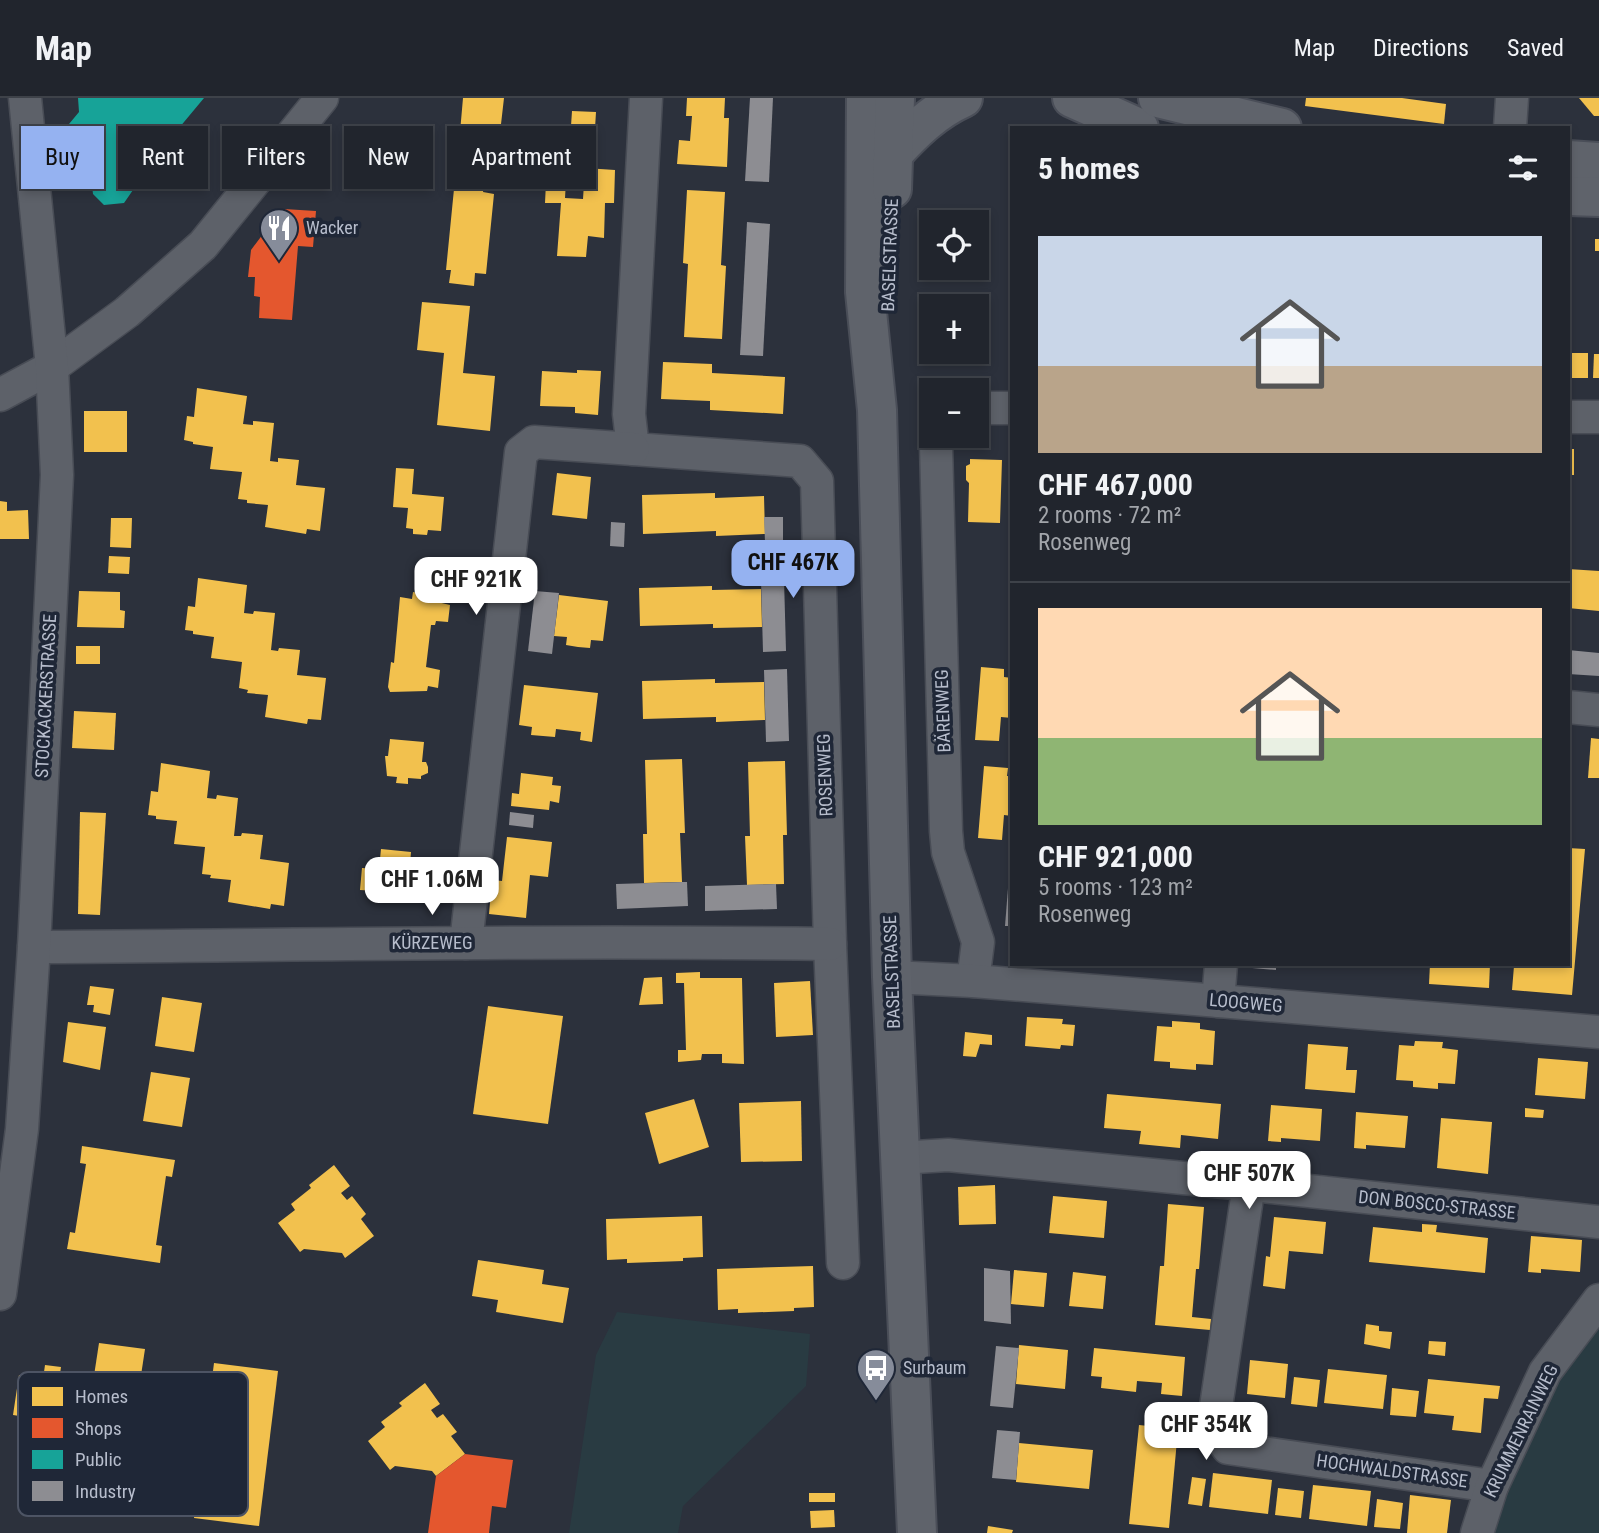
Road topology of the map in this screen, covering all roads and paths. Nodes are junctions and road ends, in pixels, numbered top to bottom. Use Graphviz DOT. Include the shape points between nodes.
graph roads {
  1 [pos="25,98"];
  2 [pos="322,98"];
  3 [pos="646,98"];
  4 [pos="866,98"];
  5 [pos="895,98"];
  6 [pos="963,98"];
  7 [pos="1072,98"];
  8 [pos="1158,98"];
  9 [pos="1512,98"];
  10 [pos="1135,126"];
  11 [pos="1274,126"];
  12 [pos="1510,126"];
  13 [pos="892,155"];
  14 [pos="1570,160"];
  15 [pos="1599,162"];
  16 [pos="1570,196"];
  17 [pos="1599,197"];
  18 [pos="52,367"];
  19 [pos="0,395"];
  20 [pos="989,408"];
  21 [pos="1010,408"];
  22 [pos="877,411"];
  23 [pos="1570,417"];
  24 [pos="1599,417"];
  25 [pos="936,448"];
  26 [pos="633,449"];
  27 [pos="1570,707"];
  28 [pos="1599,710"];
  29 [pos="466,943"];
  30 [pos="830,944"];
  31 [pos="34,947"];
  32 [pos="1221,966"];
  33 [pos="892,977"];
  34 [pos="974,981"];
  35 [pos="1218,1001"];
  36 [pos="1599,1032"];
  37 [pos="11,1128"];
  38 [pos="899,1158"];
  39 [pos="1249,1184"];
  40 [pos="1599,1222"];
  41 [pos="843,1263"];
  42 [pos="0,1294"];
  43 [pos="1599,1300"];
  44 [pos="1492,1486"];
  45 [pos="917,1533"];
  46 [pos="1477,1533"];
  1 -- 18 [label="street, STOCKACKERSTRASSE"];
  2 -- 18 [label="street" via="203,245 127,312"];
  3 -- 26 [label="street" via="629,414"];
  4 -- 22 [label="main road, BASELSTRASSE" via="865,292"];
  5 -- 13 [label="main road, BASELSTRASSE"];
  6 -- 13 [label="main road" via="926,121"];
  7 -- 10 [label="main road"];
  8 -- 11 [label="main road"];
  9 -- 12 [label="street"];
  13 -- 22 [label="main road, BASELSTRASSE" via="891,291"];
  14 -- 15 [label="main road"];
  16 -- 17 [label="main road"];
  18 -- 19 [label="street"];
  18 -- 31 [label="street, STOCKACKERSTRASSE" via="57,475"];
  20 -- 21 [label="street"];
  22 -- 33 [label="main road, BASELSTRASSE"];
  23 -- 24 [label="street"];
  25 -- 34 [label="street, BÄRENWEG" via="946,831 948,852 978,942"];
  26 -- 29 [label="street, ROSENWEG" via="534,442 521,452"];
  26 -- 30 [label="street, ROSENWEG" via="800,461 817,481"];
  27 -- 28 [label="street"];
  29 -- 30 [label="street, KÜRZEWEG"];
  29 -- 31 [label="street, KÜRZEWEG"];
  30 -- 41 [label="street, ROSENWEG"];
  31 -- 37 [label="street, STOCKACKERSTRASSE"];
  32 -- 35 [label="street"];
  33 -- 34 [label="street, LOOGWEG"];
  33 -- 38 [label="main road, BASELSTRASSE"];
  34 -- 35 [label="street, LOOGWEG"];
  35 -- 36 [label="street, LOOGWEG"];
  37 -- 42 [label="street, STOCKACKERSTRASSE"];
  38 -- 39 [label="street, DON BOSCO-STRASSE" via="948,1155"];
  38 -- 45 [label="main road, BASELSTRASSE"];
  39 -- 40 [label="street, DON BOSCO-STRASSE"];
  39 -- 44 [label="street, HOCHWALDSTRASSE" via="1213,1427 1228,1448"];
  43 -- 44 [label="street, KRUMMENRAINWEG" via="1545,1373"];
  44 -- 46 [label="street, KRUMMENRAINWEG"];
}
